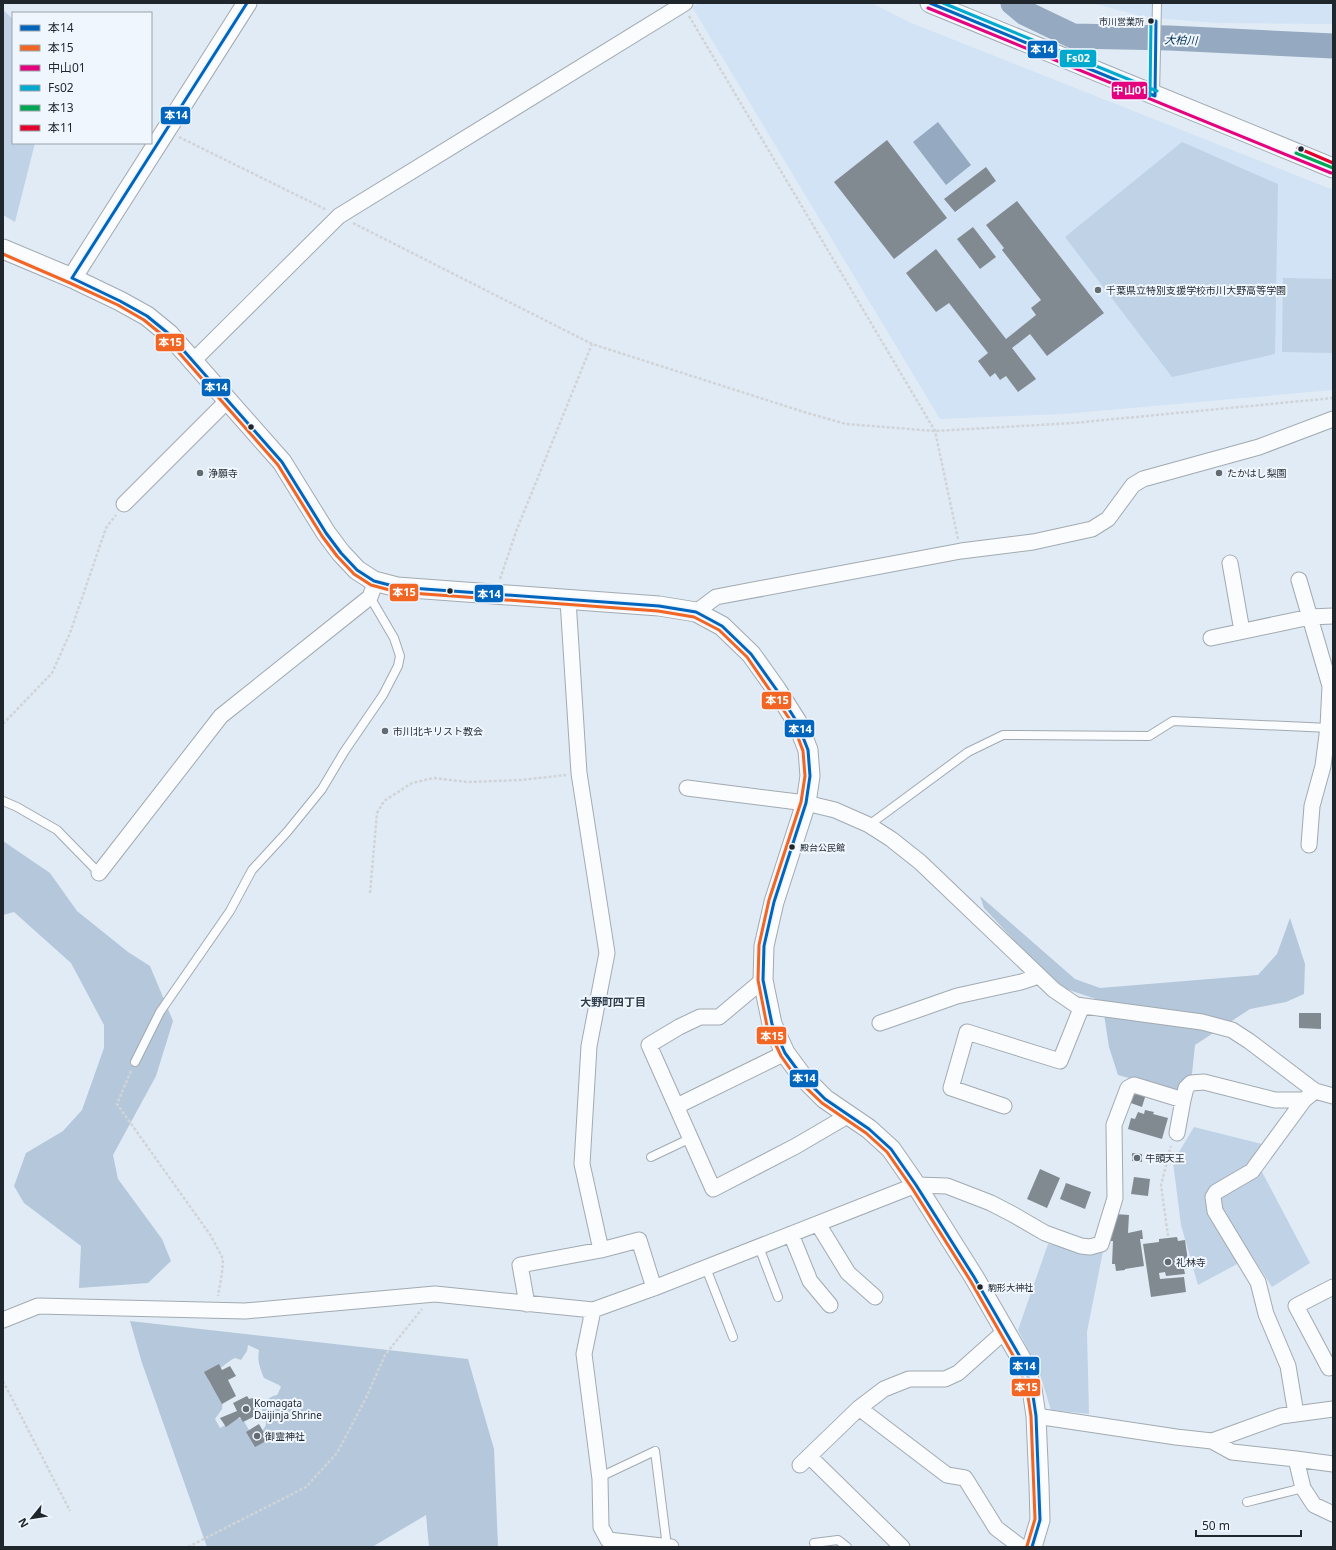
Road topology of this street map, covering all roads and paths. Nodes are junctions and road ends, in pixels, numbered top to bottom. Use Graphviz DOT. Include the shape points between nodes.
graph roads {
  1 [pos="247,3"];
  2 [pos="930,3"];
  3 [pos="1157,3"];
  4 [pos="684,4"];
  5 [pos="1155,96"];
  6 [pos="166,130"];
  7 [pos="1333,168"];
  8 [pos="339,216"];
  9 [pos="3,249"];
  10 [pos="72,278"];
  11 [pos="592,344"];
  12 [pos="194,360"];
  13 [pos="1333,398"];
  14 [pos="228,400"];
  15 [pos="1333,419"];
  16 [pos="935,431"];
  17 [pos="124,504"];
  18 [pos="961,551"];
  19 [pos="1230,563"];
  20 [pos="1299,580"];
  21 [pos="373,589"];
  22 [pos="494,594"];
  23 [pos="568,600"];
  24 [pos="696,612"];
  25 [pos="1333,616"];
  26 [pos="1310,617"];
  27 [pos="1242,631"];
  28 [pos="1211,638"];
  29 [pos="1329,666"];
  30 [pos="3,724"];
  31 [pos="1330,728"];
  32 [pos="579,773"];
  33 [pos="687,788"];
  34 [pos="3,800"];
  35 [pos="806,802"];
  36 [pos="869,825"];
  37 [pos="1309,845"];
  38 [pos="99,873"];
  39 [pos="370,893"];
  40 [pos="1039,976"];
  41 [pos="763,980"];
  42 [pos="1082,1006"];
  43 [pos="880,1023"];
  44 [pos="785,1053"];
  45 [pos="135,1062"];
  46 [pos="1310,1096"];
  47 [pos="1333,1096"];
  48 [pos="1183,1100"];
  49 [pos="677,1106"];
  50 [pos="1004,1106"];
  51 [pos="849,1116"];
  52 [pos="1177,1133"];
  53 [pos="691,1138"];
  54 [pos="651,1157"];
  55 [pos="916,1185"];
  56 [pos="818,1224"];
  57 [pos="791,1234"];
  58 [pos="1168,1236"];
  59 [pos="759,1247"];
  60 [pos="601,1250"];
  61 [pos="706,1268"];
  62 [pos="1333,1287"];
  63 [pos="654,1288"];
  64 [pos="435,1294"];
  65 [pos="778,1297"];
  66 [pos="875,1297"];
  67 [pos="527,1304"];
  68 [pos="830,1305"];
  69 [pos="216,1310"];
  70 [pos="593,1310"];
  71 [pos="3,1320"];
  72 [pos="1005,1331"];
  73 [pos="733,1337"];
  74 [pos="1333,1366"];
  75 [pos="3,1381"];
  76 [pos="859,1408"];
  77 [pos="1333,1409"];
  78 [pos="1296,1414"];
  79 [pos="1036,1416"];
  80 [pos="1212,1441"];
  81 [pos="1296,1459"];
  82 [pos="1333,1464"];
  83 [pos="600,1477"];
  84 [pos="1302,1488"];
  85 [pos="1247,1502"];
  86 [pos="70,1511"];
  87 [pos="1333,1514"];
  88 [pos="814,1543"];
  89 [pos="188,1547"];
  90 [pos="667,1547"];
  91 [pos="671,1547"];
  92 [pos="847,1547"];
  93 [pos="902,1547"];
  94 [pos="1021,1547"];
  95 [pos="1032,1547"];
  1 -- 6 [label="street"];
  2 -- 5 [label="street"];
  3 -- 5 [label="lane"];
  4 -- 8 [label="street"];
  4 -- 16 [label="path"];
  5 -- 7 [label="street"];
  6 -- 8 [label="path"];
  6 -- 10 [label="street"];
  8 -- 11 [label="path"];
  8 -- 12 [label="street"];
  9 -- 10 [label="street"];
  10 -- 12 [label="street" via="147,316"];
  11 -- 16 [label="path" via="846,424"];
  11 -- 22 [label="path" via="520,521"];
  12 -- 14 [label="street"];
  13 -- 16 [label="path" via="1073,423"];
  14 -- 17 [label="street"];
  14 -- 21 [label="street" via="282,462 341,553"];
  15 -- 18 [label="street" via="1259,447 1143,479 1133,485 1108,519 1092,529 1033,542"];
  16 -- 18 [label="path"];
  17 -- 30 [label="path" via="106,528 70,633 52,673"];
  18 -- 24 [label="street" via="716,597"];
  19 -- 27 [label="street"];
  20 -- 26 [label="street"];
  21 -- 22 [label="street" via="396,587"];
  21 -- 38 [label="street" via="221,716"];
  21 -- 45 [label="lane" via="400,656 398,666 383,695 322,789 252,870 230,912 160,1012"];
  22 -- 23 [label="street"];
  23 -- 24 [label="street" via="659,606"];
  23 -- 32 [label="street"];
  24 -- 35 [label="street" via="722,626 751,654 796,722 808,750 810,776"];
  25 -- 26 [label="street"];
  26 -- 27 [label="street"];
  26 -- 29 [label="street"];
  27 -- 28 [label="street"];
  29 -- 31 [label="street"];
  31 -- 36 [label="lane" via="1173,721 1149,736 1003,735 968,752"];
  31 -- 37 [label="street" via="1312,806"];
  32 -- 39 [label="path" via="522,780 467,782 434,778 412,783 384,801 377,813"];
  32 -- 60 [label="street" via="607,953 589,1046 582,1164"];
  33 -- 35 [label="street"];
  34 -- 38 [label="lane" via="57,830"];
  35 -- 36 [label="street" via="835,810"];
  35 -- 41 [label="street" via="774,902 764,946"];
  36 -- 40 [label="street" via="920,862"];
  40 -- 42 [label="street" via="1054,990 1076,1005"];
  40 -- 43 [label="street" via="957,996"];
  41 -- 44 [label="street" via="772,1024"];
  41 -- 49 [label="street" via="719,1017 700,1017 650,1045"];
  42 -- 46 [label="street" via="1202,1022 1232,1030 1249,1041"];
  42 -- 50 [label="street" via="1060,1061 967,1032 951,1088"];
  44 -- 49 [label="street"];
  44 -- 51 [label="street" via="802,1076 825,1099"];
  45 -- 69 [label="path" via="117,1104 211,1236 222,1259"];
  46 -- 47 [label="street"];
  46 -- 48 [label="street" via="1275,1100 1204,1082 1191,1083 1186,1088"];
  46 -- 78 [label="street" via="1252,1171 1216,1192 1213,1197 1215,1211 1258,1282 1266,1314 1288,1366"];
  48 -- 52 [label="street"];
  48 -- 55 [label="street" via="1134,1085 1128,1088 1114,1125 1114,1198 1101,1244 1081,1246 1045,1233 991,1203 947,1186"];
  49 -- 53 [label="street"];
  51 -- 53 [label="street" via="714,1189"];
  51 -- 55 [label="street" via="869,1129 891,1149"];
  52 -- 58 [label="path" via="1173,1137 1161,1186"];
  53 -- 54 [label="lane"];
  55 -- 56 [label="street"];
  55 -- 72 [label="street"];
  56 -- 57 [label="street"];
  56 -- 66 [label="street" via="848,1273"];
  57 -- 59 [label="street"];
  57 -- 68 [label="street" via="810,1281"];
  59 -- 61 [label="street"];
  59 -- 65 [label="lane"];
  60 -- 63 [label="street" via="639,1240"];
  60 -- 67 [label="street" via="520,1265"];
  61 -- 63 [label="street"];
  61 -- 73 [label="lane"];
  62 -- 74 [label="street" via="1296,1306 1329,1368"];
  63 -- 70 [label="street"];
  64 -- 67 [label="street"];
  64 -- 69 [label="street" via="245,1311"];
  64 -- 89 [label="path" via="385,1355 366,1398 336,1453 306,1487"];
  67 -- 70 [label="street"];
  69 -- 71 [label="street" via="38,1306"];
  70 -- 83 [label="street" via="584,1354"];
  72 -- 76 [label="street" via="958,1373 945,1379 909,1379 884,1389"];
  72 -- 79 [label="street" via="1023,1362 1032,1389"];
  75 -- 86 [label="path"];
  76 -- 93 [label="street" via="804,1460"];
  76 -- 94 [label="street" via="947,1475 965,1478 996,1528"];
  77 -- 78 [label="street"];
  78 -- 80 [label="street" via="1281,1416"];
  79 -- 80 [label="street"];
  79 -- 95 [label="street" via="1040,1520"];
  80 -- 81 [label="street" via="1232,1452"];
  81 -- 82 [label="street"];
  81 -- 84 [label="street"];
  83 -- 90 [label="street" via="601,1527 608,1540"];
  83 -- 90 [label="lane" via="655,1451"];
  84 -- 85 [label="lane"];
  84 -- 87 [label="street" via="1314,1505"];
  88 -- 92 [label="lane" via="838,1540"];
  90 -- 91 [label="street"];
}
